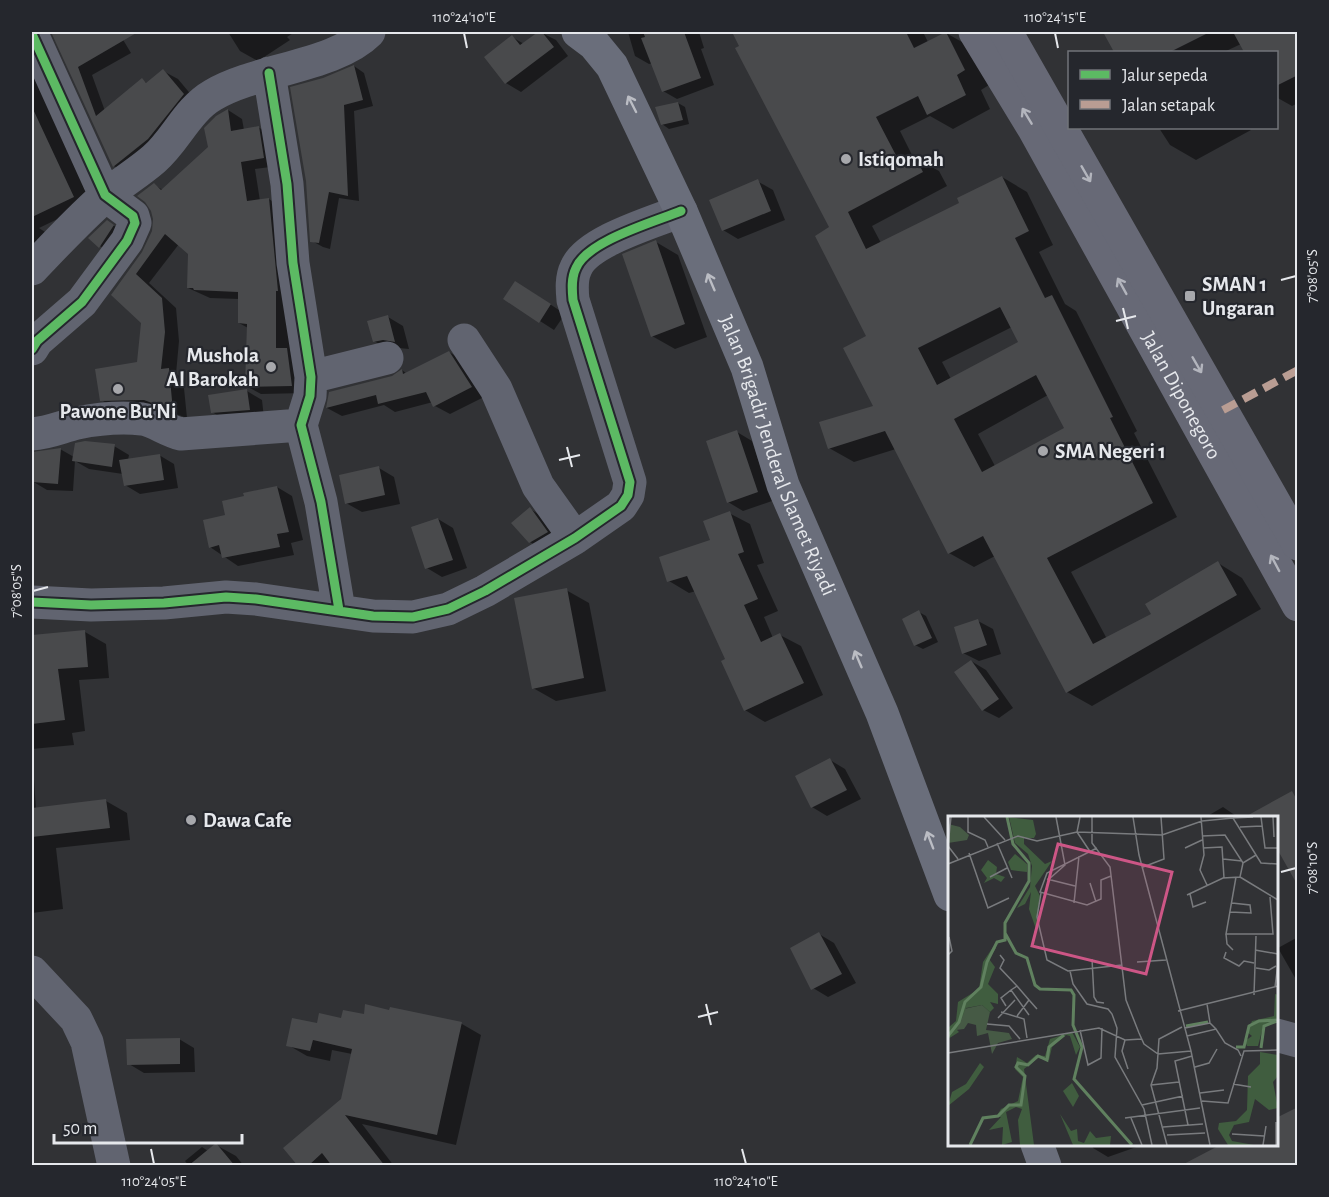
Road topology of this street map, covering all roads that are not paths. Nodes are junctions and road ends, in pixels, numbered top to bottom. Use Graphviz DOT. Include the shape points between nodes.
graph roads {
  1 [pos="369,32"];
  2 [pos="578,32"];
  3 [pos="975,32"];
  4 [pos="1006,32"];
  5 [pos="32,34"];
  6 [pos="269,73"];
  7 [pos="105,195"];
  8 [pos="681,211"];
  9 [pos="32,269"];
  10 [pos="1156,320"];
  11 [pos="464,339"];
  12 [pos="32,349"];
  13 [pos="387,358"];
  14 [pos="311,377"];
  15 [pos="301,425"];
  16 [pos="32,434"];
  17 [pos="1232,455"];
  18 [pos="575,538"];
  19 [pos="1298,544"];
  20 [pos="32,602"];
  21 [pos="1298,605"];
  22 [pos="339,610"];
  23 [pos="948,890"];
  24 [pos="32,972"];
  25 [pos="1278,1036"];
  26 [pos="1298,1041"];
  27 [pos="114,1166"];
  1 -- 6 [label="street" via="336,52"];
  8 -- 2 [label="main road, Jalan Brigadir Jenderal Slamet Riyadi, one-way" via="612,66"];
  10 -- 3 [label="highway, Jalan Diponegoro, one-way"];
  4 -- 10 [label="highway, Jalan Diponegoro, one-way"];
  5 -- 7 [label="street"];
  6 -- 7 [label="street" via="211,96 193,111 155,159"];
  6 -- 14 [label="street"];
  7 -- 9 [label="street"];
  7 -- 12 [label="street" via="133,216 133,230 82,302"];
  8 -- 18 [label="street" via="588,251 576,267 573,300 630,482 621,506"];
  23 -- 8 [label="main road, Jalan Brigadir Jenderal Slamet Riyadi, one-way" via="882,713 783,485 747,367"];
  10 -- 17 [label="highway, Jalan Diponegoro"];
  11 -- 18 [label="street" via="496,388 538,486"];
  13 -- 14 [label="street"];
  14 -- 15 [label="street"];
  15 -- 16 [label="street" via="181,434 143,419 95,420"];
  15 -- 22 [label="street" via="321,502"];
  17 -- 19 [label="highway, Jalan Diponegoro"];
  21 -- 17 [label="highway, Jalan Diponegoro, one-way"];
  18 -- 22 [label="street" via="448,609 414,617"];
  20 -- 22 [label="street" via="91,605 226,597"];
  24 -- 27 [label="street" via="76,1019 87,1042"];
  25 -- 26 [label="street"];
}
